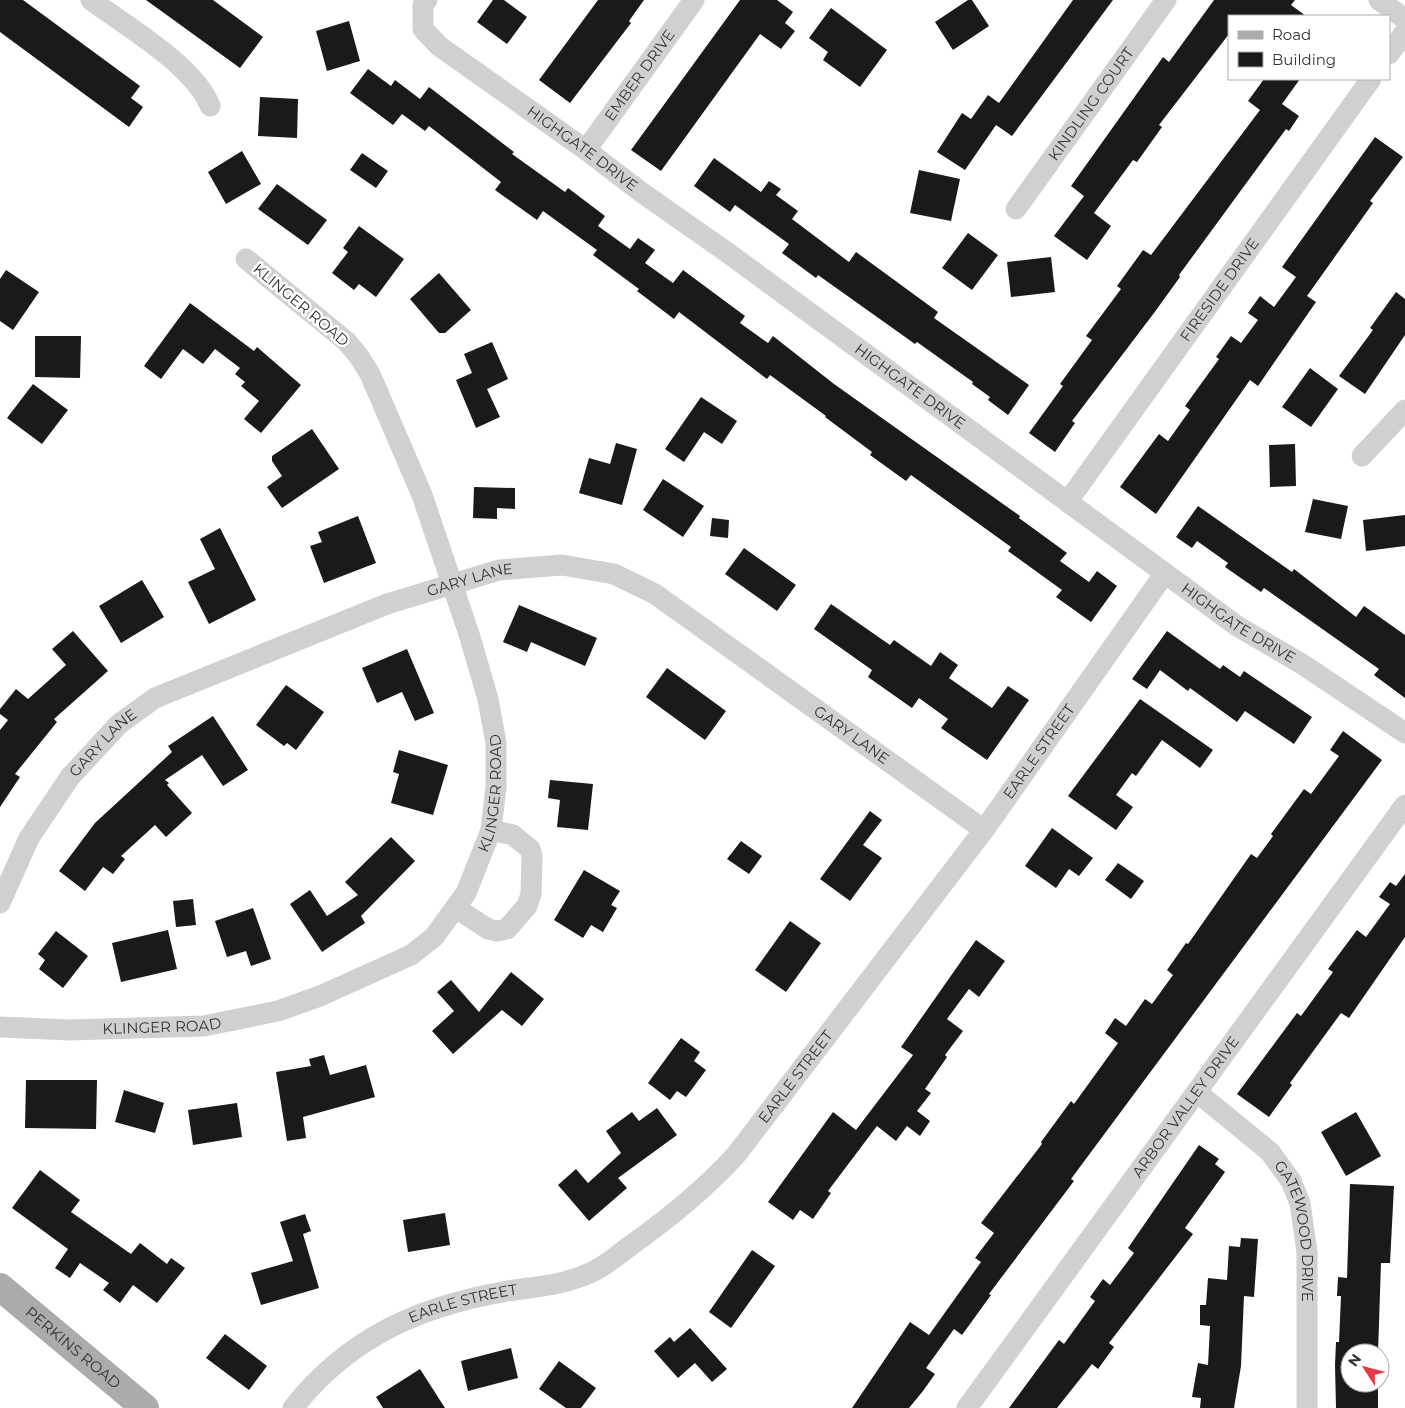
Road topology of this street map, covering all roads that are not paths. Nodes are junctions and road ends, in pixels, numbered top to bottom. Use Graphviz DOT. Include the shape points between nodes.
graph roads {
  1 [pos="91,0"];
  2 [pos="426,0"];
  3 [pos="694,0"];
  4 [pos="1166,0"];
  5 [pos="1378,0"];
  6 [pos="1405,19"];
  7 [pos="1405,32"];
  8 [pos="1390,53"];
  9 [pos="1370,80"];
  10 [pos="210,106"];
  11 [pos="586,150"];
  12 [pos="1016,209"];
  13 [pos="246,259"];
  14 [pos="1405,410"];
  15 [pos="1362,456"];
  16 [pos="1068,500"];
  17 [pos="1165,573"];
  18 [pos="452,584"];
  19 [pos="1405,733"];
  20 [pos="1405,805"];
  21 [pos="491,830"];
  22 [pos="984,830"];
  23 [pos="0,903"];
  24 [pos="456,908"];
  25 [pos="0,1028"];
  26 [pos="1198,1093"];
  27 [pos="0,1287"];
  28 [pos="145,1408"];
  29 [pos="293,1408"];
  30 [pos="967,1408"];
  31 [pos="1307,1408"];
  1 -- 10 [label="street" via="195,80"];
  2 -- 11 [label="street, HIGHGATE DRIVE" via="423,29 439,46"];
  3 -- 11 [label="street, EMBER DRIVE"];
  4 -- 12 [label="street, KINDLING COURT"];
  5 -- 6 [label="street"];
  7 -- 8 [label="street"];
  9 -- 16 [label="street, FIRESIDE DRIVE"];
  11 -- 16 [label="street, HIGHGATE DRIVE"];
  13 -- 18 [label="street, KLINGER ROAD" via="346,341 358,355 370,374 422,496"];
  14 -- 15 [label="street"];
  16 -- 17 [label="street, HIGHGATE DRIVE"];
  17 -- 19 [label="street, HIGHGATE DRIVE" via="1237,626 1302,664"];
  17 -- 22 [label="street, EARLE STREET"];
  18 -- 21 [label="street, KLINGER ROAD" via="488,699 496,742"];
  18 -- 22 [label="street, GARY LANE" via="499,570 562,565 614,574 655,594"];
  18 -- 23 [label="street, GARY LANE" via="387,604 155,698 120,724 70,777 29,838"];
  20 -- 26 [label="street, ARBOR VALLEY DRIVE"];
  21 -- 24 [label="street, KLINGER ROAD" via="466,893"];
  21 -- 24 [label="street" via="514,836 530,849 531,894 527,906 507,929 497,931 488,929"];
  22 -- 29 [label="street, EARLE STREET" via="742,1147 708,1185 669,1218 594,1272 556,1286 506,1292 419,1314 371,1337 337,1361"];
  24 -- 25 [label="street, KLINGER ROAD" via="434,937 411,955 278,1011 204,1026 70,1030"];
  26 -- 30 [label="street, ARBOR VALLEY DRIVE"];
  26 -- 31 [label="street, GATEWOOD DRIVE" via="1270,1152 1286,1173 1300,1203 1308,1252"];
  27 -- 28 [label="main road, PERKINS ROAD"];
}
